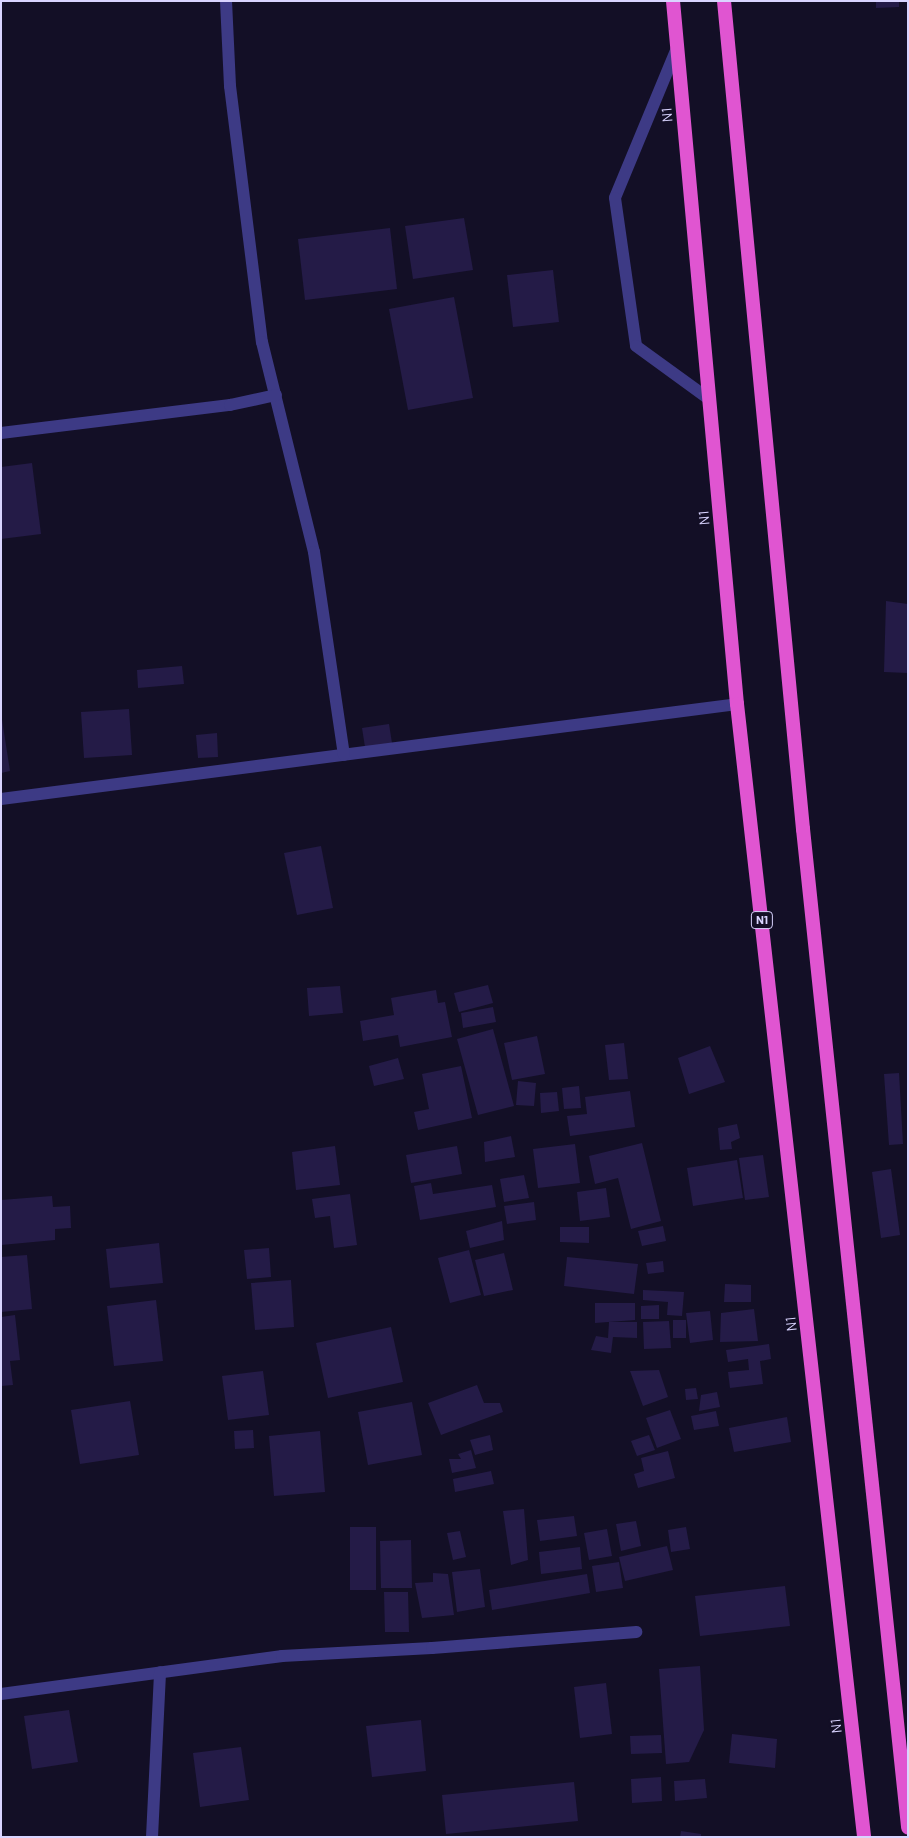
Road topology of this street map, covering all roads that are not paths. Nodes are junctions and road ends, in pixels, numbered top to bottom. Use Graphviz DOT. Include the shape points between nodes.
graph roads {
  1 [pos="226,1"];
  2 [pos="673,1"];
  3 [pos="724,1"];
  4 [pos="677,48"];
  5 [pos="276,395"];
  6 [pos="709,399"];
  7 [pos="1,433"];
  8 [pos="737,704"];
  9 [pos="344,755"];
  10 [pos="1,799"];
  11 [pos="636,1632"];
  12 [pos="160,1672"];
  13 [pos="1,1694"];
  14 [pos="908,1826"];
  15 [pos="152,1837"];
  16 [pos="864,1837"];
  1 -- 5 [label="street" via="230,86 260,332"];
  2 -- 4 [label="highway, N1 / N1"];
  3 -- 14 [label="highway" via="803,829"];
  4 -- 6 [label="highway, N1 / N1"];
  4 -- 6 [label="street" via="615,198 636,346"];
  5 -- 7 [label="street" via="230,405"];
  5 -- 9 [label="street" via="314,552"];
  6 -- 8 [label="highway, N1 / N1"];
  8 -- 9 [label="street"];
  8 -- 16 [label="highway, N1 / N1"];
  9 -- 10 [label="street"];
  11 -- 12 [label="street" via="282,1656"];
  12 -- 13 [label="street"];
  12 -- 15 [label="street"];
}
